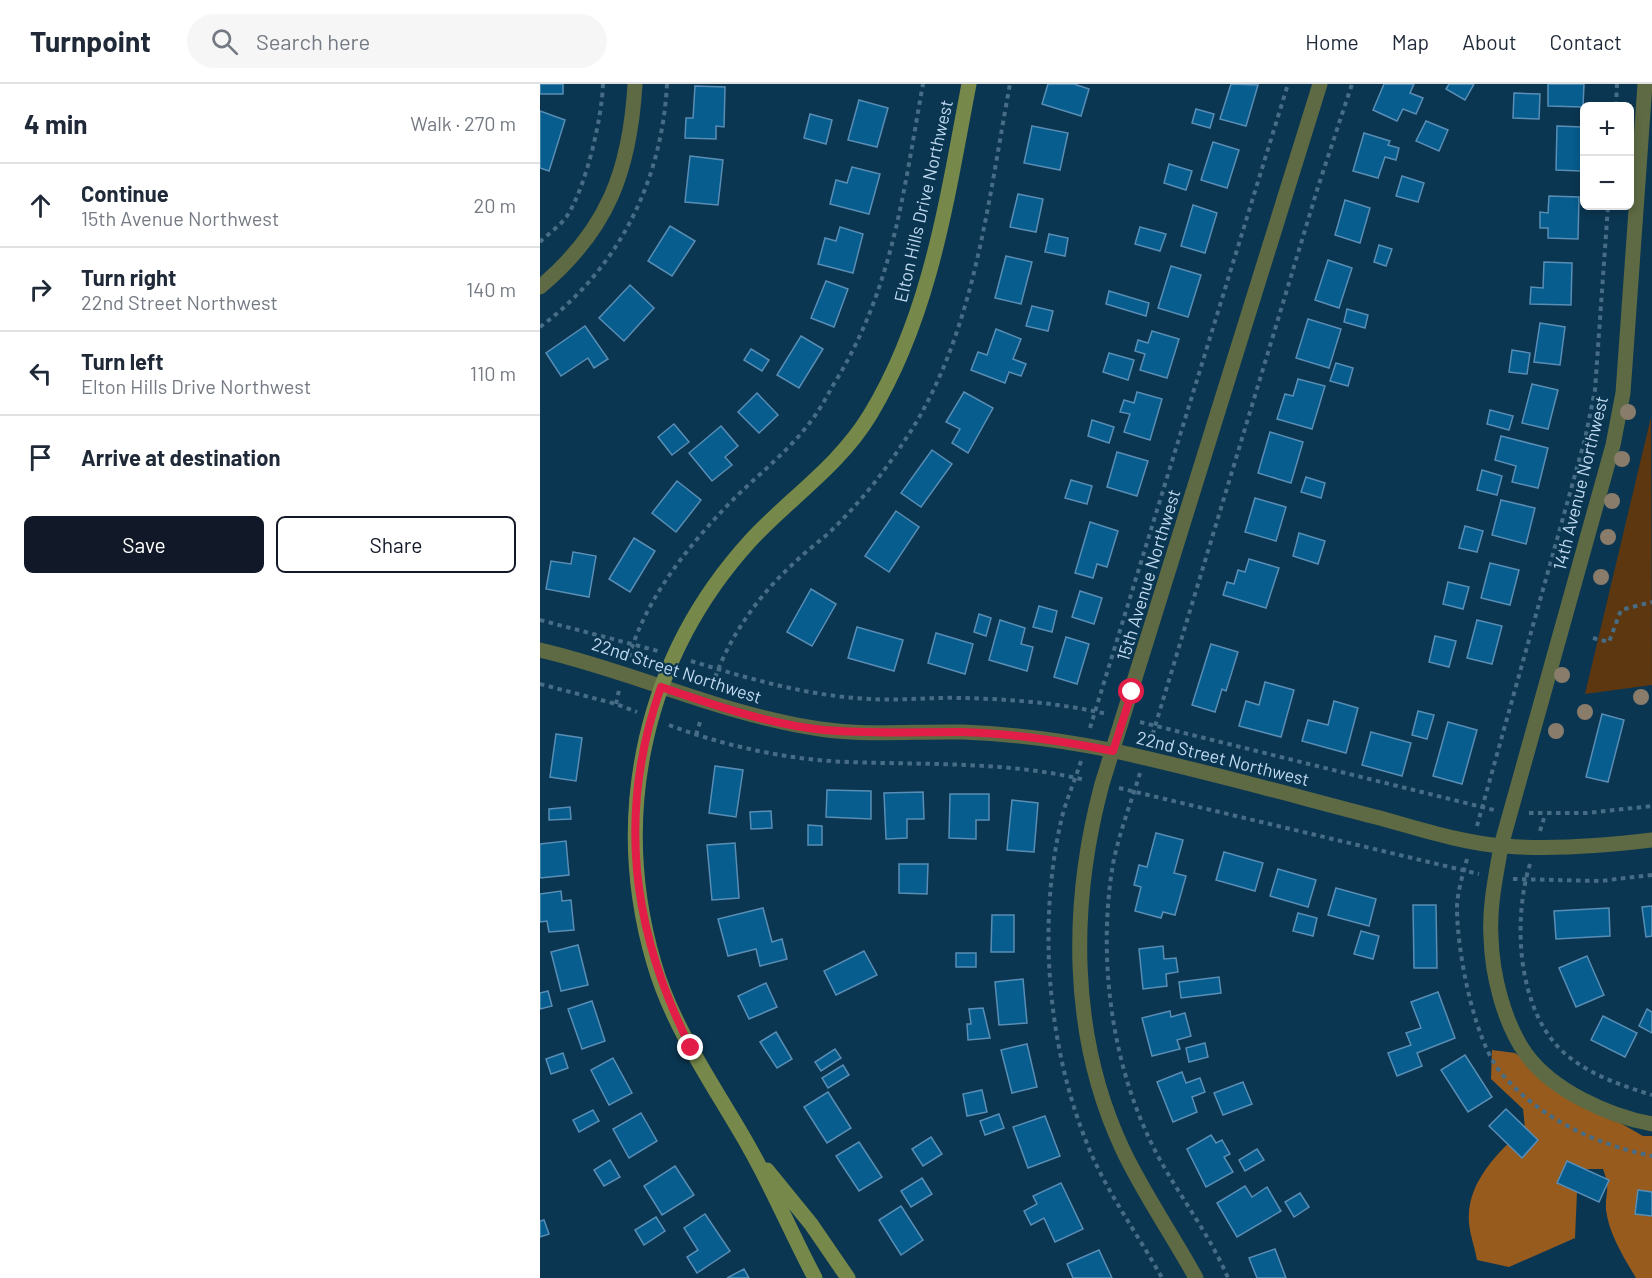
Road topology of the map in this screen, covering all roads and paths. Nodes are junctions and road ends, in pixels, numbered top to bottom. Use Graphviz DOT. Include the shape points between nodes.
graph roads {
  1 [pos="603,84"];
  2 [pos="634,84"];
  3 [pos="923,84"];
  4 [pos="969,84"];
  5 [pos="1288,84"];
  6 [pos="1320,84"];
  7 [pos="1352,84"];
  8 [pos="1617,84"];
  9 [pos="1645,84"];
  10 [pos="1616,102"];
  11 [pos="1608,210"];
  12 [pos="540,242"];
  13 [pos="540,287"];
  14 [pos="1652,602"];
  15 [pos="540,620"];
  16 [pos="1593,638"];
  17 [pos="540,650"];
  18 [pos="717,669"];
  19 [pos="540,684"];
  20 [pos="661,687"];
  21 [pos="615,704"];
  22 [pos="696,735"];
  23 [pos="1113,751"];
  24 [pos="1076,777"];
  25 [pos="1652,806"];
  26 [pos="1545,815"];
  27 [pos="1652,840"];
  28 [pos="1501,846"];
  29 [pos="1463,872"];
  30 [pos="1652,875"];
  31 [pos="1652,1095"];
  32 [pos="1652,1125"];
  33 [pos="750,1149"];
  34 [pos="815,1278"];
  35 [pos="848,1278"];
  36 [pos="1196,1278"];
  37 [pos="1228,1278"];
  1 -- 12 [label="path" via="588,164 567,216"];
  2 -- 13 [label="street" via="627,152 617,186 578,250"];
  3 -- 15 [label="path" via="894,244 879,292 865,330 809,424 772,466 725,508 680,561 633,643"];
  4 -- 20 [label="main road, Elton Hills Drive Northwest" via="932,264 904,349 886,385 850,445 754,537 711,590"];
  5 -- 18 [label="path" via="1095,711 962,698 826,695 778,687"];
  6 -- 23 [label="street, 15th Avenue Northwest"];
  7 -- 11 [label="path" via="1155,726 1483,808 1585,439 1595,390"];
  8 -- 10 [label="path"];
  9 -- 28 [label="street, 14th Avenue Northwest" via="1623,393 1613,445"];
  14 -- 16 [label="path" via="1621,610 1609,642"];
  17 -- 20 [label="street, 22nd Street Northwest" via="594,663"];
  19 -- 21 [label="path"];
  20 -- 23 [label="street, 22nd Street Northwest" via="724,709 821,729 871,734 961,732 1059,740"];
  20 -- 33 [label="main road, Elton Hills Drive Northwest" via="641,752 636,797 636,855 645,929 654,966 676,1019"];
  22 -- 24 [label="path" via="758,750 846,762 959,764"];
  23 -- 28 [label="street, 22nd Street Northwest"];
  23 -- 36 [label="street, 15th Avenue Northwest" via="1092,823 1081,901 1080,983 1086,1023 1106,1108 1122,1148"];
  25 -- 26 [label="path"];
  27 -- 28 [label="street, 22nd Street Northwest" via="1589,847"];
  28 -- 32 [label="street, 14th Avenue Northwest" via="1491,909 1493,962 1509,1021 1526,1054 1550,1079 1580,1098"];
  29 -- 37 [label="path" via="1134,792 1113,865 1109,903 1108,981 1122,1060 1148,1136"];
  30 -- 31 [label="path" via="1600,881 1524,881 1519,936 1527,983 1550,1038 1594,1072"];
  33 -- 34 [label="main road, Elton Hills Drive Northwest"];
  33 -- 35 [label="main road, Elton Hills Drive Northwest" via="811,1224"];
}
